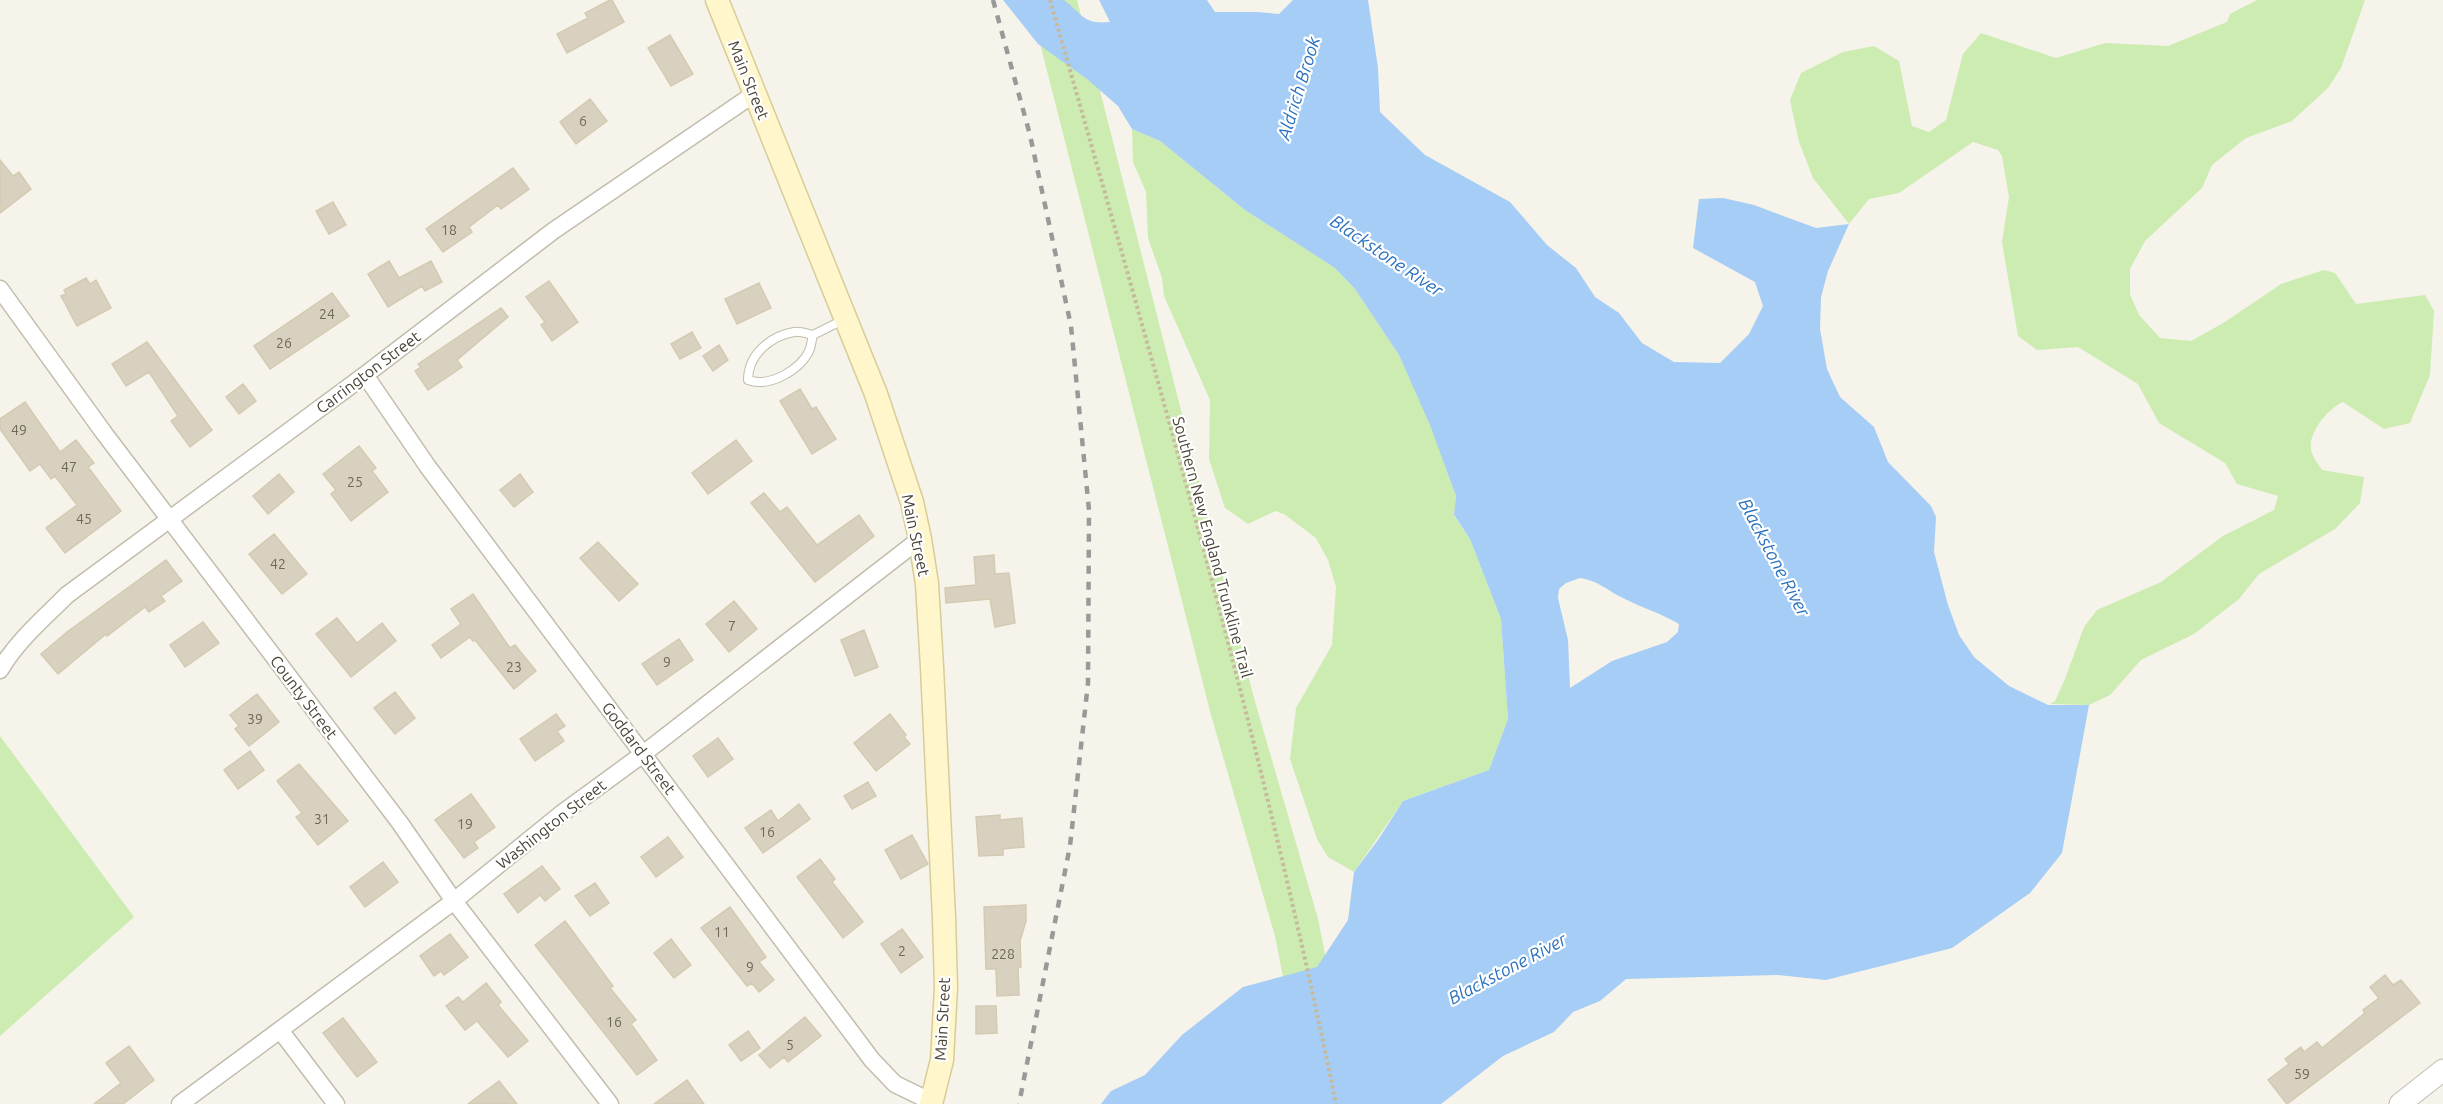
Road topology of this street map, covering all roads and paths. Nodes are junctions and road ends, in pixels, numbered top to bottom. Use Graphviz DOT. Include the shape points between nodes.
graph roads {
  1 [pos="717,0"];
  2 [pos="1050,0"];
  3 [pos="754,94"];
  4 [pos="0,289"];
  5 [pos="846,319"];
  6 [pos="813,335"];
  7 [pos="365,375"];
  8 [pos="169,518"];
  9 [pos="920,539"];
  10 [pos="0,670"];
  11 [pos="643,754"];
  12 [pos="454,901"];
  13 [pos="279,1030"];
  14 [pos="2443,1070"];
  15 [pos="932,1103"];
  16 [pos="180,1104"];
  17 [pos="336,1104"];
  18 [pos="610,1104"];
  19 [pos="1336,1104"];
  20 [pos="2400,1104"];
  1 -- 3 [label="main road, Main Street"];
  2 -- 19 [label="path, Southern New England Trunkline Trail" via="1189,495 1306,958"];
  3 -- 5 [label="main road, Main Street"];
  3 -- 7 [label="street, Carrington Street" via="553,231"];
  4 -- 8 [label="street, County Street"];
  5 -- 6 [label="lane"];
  5 -- 9 [label="main road, Main Street" via="876,394 912,502"];
  6 -- 6 [label="lane" via="809,351 792,370 776,378 748,380 758,351 768,341 795,332"];
  7 -- 8 [label="street, Carrington Street"];
  7 -- 11 [label="street, Goddard Street" via="428,467"];
  8 -- 10 [label="street, Carrington Street" via="67,595 29,632"];
  8 -- 12 [label="street, County Street" via="400,823"];
  9 -- 11 [label="street, Washington Street"];
  9 -- 15 [label="main road, Main Street" via="927,584 945,930 942,1060"];
  11 -- 12 [label="street, Washington Street" via="561,813"];
  11 -- 15 [label="street, Goddard Street" via="872,1060 895,1084"];
  12 -- 13 [label="street, Washington Street"];
  12 -- 18 [label="street, County Street"];
  13 -- 16 [label="street, Washington Street"];
  13 -- 17 [label="street"];
  14 -- 20 [label="street"];
}
